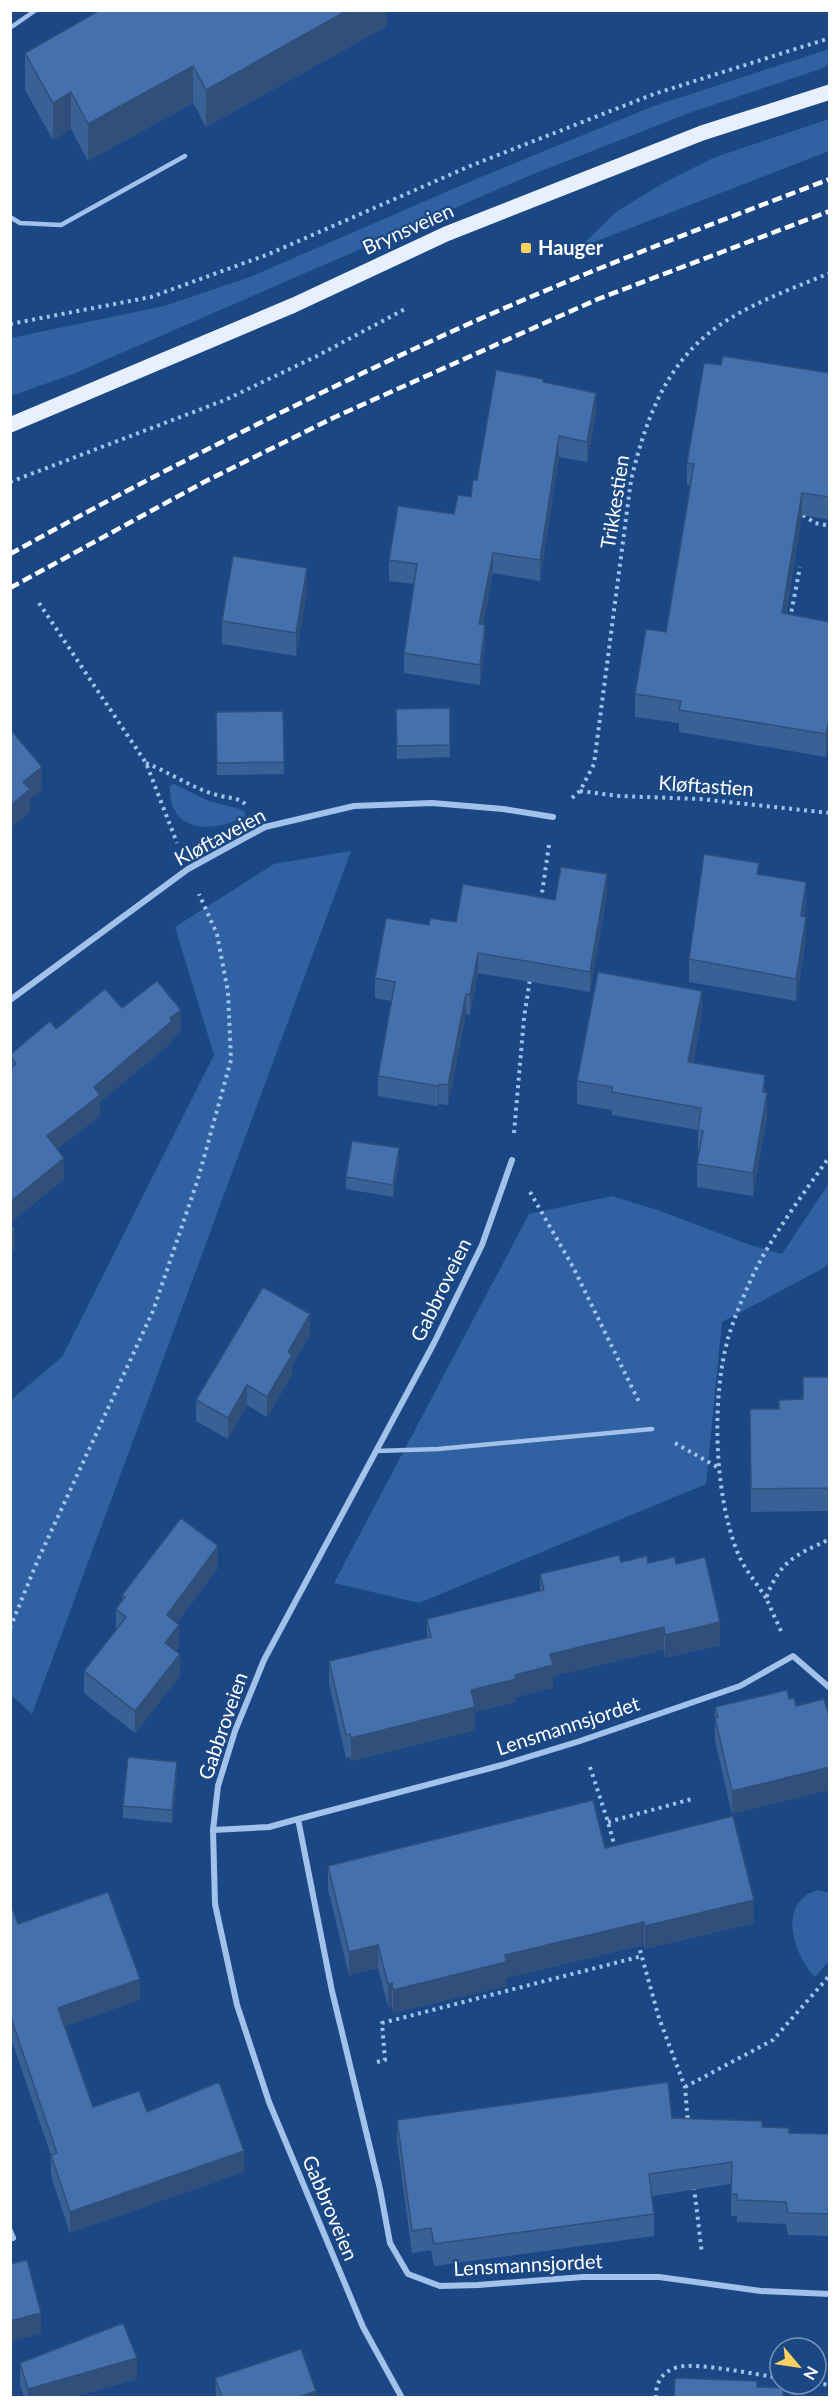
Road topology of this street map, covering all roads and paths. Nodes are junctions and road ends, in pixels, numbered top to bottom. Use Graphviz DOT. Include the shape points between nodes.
graph roads {
  1 [pos="36,10"];
  2 [pos="10,28"];
  3 [pos="830,38"];
  4 [pos="830,92"];
  5 [pos="185,156"];
  6 [pos="10,217"];
  7 [pos="830,273"];
  8 [pos="405,309"];
  9 [pos="10,324"];
  10 [pos="10,425"];
  11 [pos="10,482"];
  12 [pos="794,514"];
  13 [pos="830,526"];
  14 [pos="800,567"];
  15 [pos="39,603"];
  16 [pos="789,621"];
  17 [pos="146,763"];
  18 [pos="580,791"];
  19 [pos="830,813"];
  20 [pos="553,818"];
  21 [pos="265,827"];
  22 [pos="188,869"];
  23 [pos="539,912"];
  24 [pos="531,971"];
  25 [pos="10,1000"];
  26 [pos="830,1156"];
  27 [pos="512,1160"];
  28 [pos="652,1429"];
  29 [pos="376,1451"];
  30 [pos="719,1468"];
  31 [pos="830,1539"];
  32 [pos="766,1598"];
  33 [pos="10,1628"];
  34 [pos="792,1656"];
  35 [pos="830,1688"];
  36 [pos="580,1741"];
  37 [pos="692,1799"];
  38 [pos="298,1819"];
  39 [pos="609,1822"];
  40 [pos="213,1830"];
  41 [pos="616,1854"];
  42 [pos="636,1936"];
  43 [pos="642,1956"];
  44 [pos="830,1975"];
  45 [pos="352,2068"];
  46 [pos="685,2087"];
  47 [pos="689,2132"];
  48 [pos="693,2176"];
  49 [pos="705,2283"];
  50 [pos="830,2294"];
  51 [pos="768,2376"];
  52 [pos="402,2397"];
  53 [pos="657,2397"];
  1 -- 2 [label="lane"];
  3 -- 9 [label="path" via="654,94 470,165 268,254 151,297"];
  4 -- 10 [label="main road, Brynsveien" via="702,133 457,229 294,305"];
  5 -- 6 [label="lane" via="61,225 20,223"];
  7 -- 18 [label="path, Trikkestien" via="728,319 698,343 675,369 654,404 631,480 594,764"];
  8 -- 11 [label="path" via="225,400"];
  12 -- 13 [label="path"];
  14 -- 16 [label="path"];
  15 -- 17 [label="path"];
  17 -- 21 [label="path" via="199,789 241,800"];
  17 -- 22 [label="path"];
  18 -- 19 [label="path, Kløftastien"];
  18 -- 20 [label="path, Trikkestien"];
  20 -- 21 [label="street, Kløftaveien" via="503,809 421,804 354,806"];
  20 -- 23 [label="path"];
  21 -- 22 [label="street, Kløftaveien"];
  22 -- 25 [label="street, Kløftaveien"];
  22 -- 33 [label="path" via="217,934 228,992 231,1060 198,1179 153,1311"];
  24 -- 27 [label="path"];
  26 -- 30 [label="path" via="756,1270 735,1318 722,1369"];
  27 -- 28 [label="path" via="573,1267"];
  27 -- 29 [label="street, Gabbroveien" via="482,1245"];
  28 -- 29 [label="lane"];
  28 -- 30 [label="path"];
  29 -- 40 [label="street, Gabbroveien" via="264,1660 218,1786"];
  30 -- 32 [label="path" via="724,1508 738,1553"];
  31 -- 32 [label="path" via="796,1554 775,1575"];
  32 -- 34 [label="path"];
  34 -- 35 [label="street"];
  34 -- 36 [label="street, Lensmannsjordet" via="740,1686"];
  36 -- 38 [label="street, Lensmannsjordet"];
  36 -- 39 [label="path"];
  37 -- 39 [label="path"];
  38 -- 40 [label="street, Lensmannsjordet" via="269,1827"];
  38 -- 45 [label="street, Lensmannsjordet" via="332,1991"];
  39 -- 41 [label="path"];
  40 -- 52 [label="street, Gabbroveien" via="215,1904 237,2005 318,2225 363,2327"];
  42 -- 43 [label="path"];
  43 -- 45 [label="path" via="382,2023 385,2060"];
  43 -- 46 [label="path" via="659,2018"];
  44 -- 46 [label="path" via="773,2040"];
  45 -- 49 [label="street, Lensmannsjordet" via="390,2243 408,2274 440,2286 583,2277 659,2277"];
  46 -- 47 [label="path"];
  48 -- 49 [label="path"];
  49 -- 50 [label="street, Lensmannsjordet" via="761,2291"];
  51 -- 53 [label="path" via="680,2367 664,2373 656,2387"];
}
